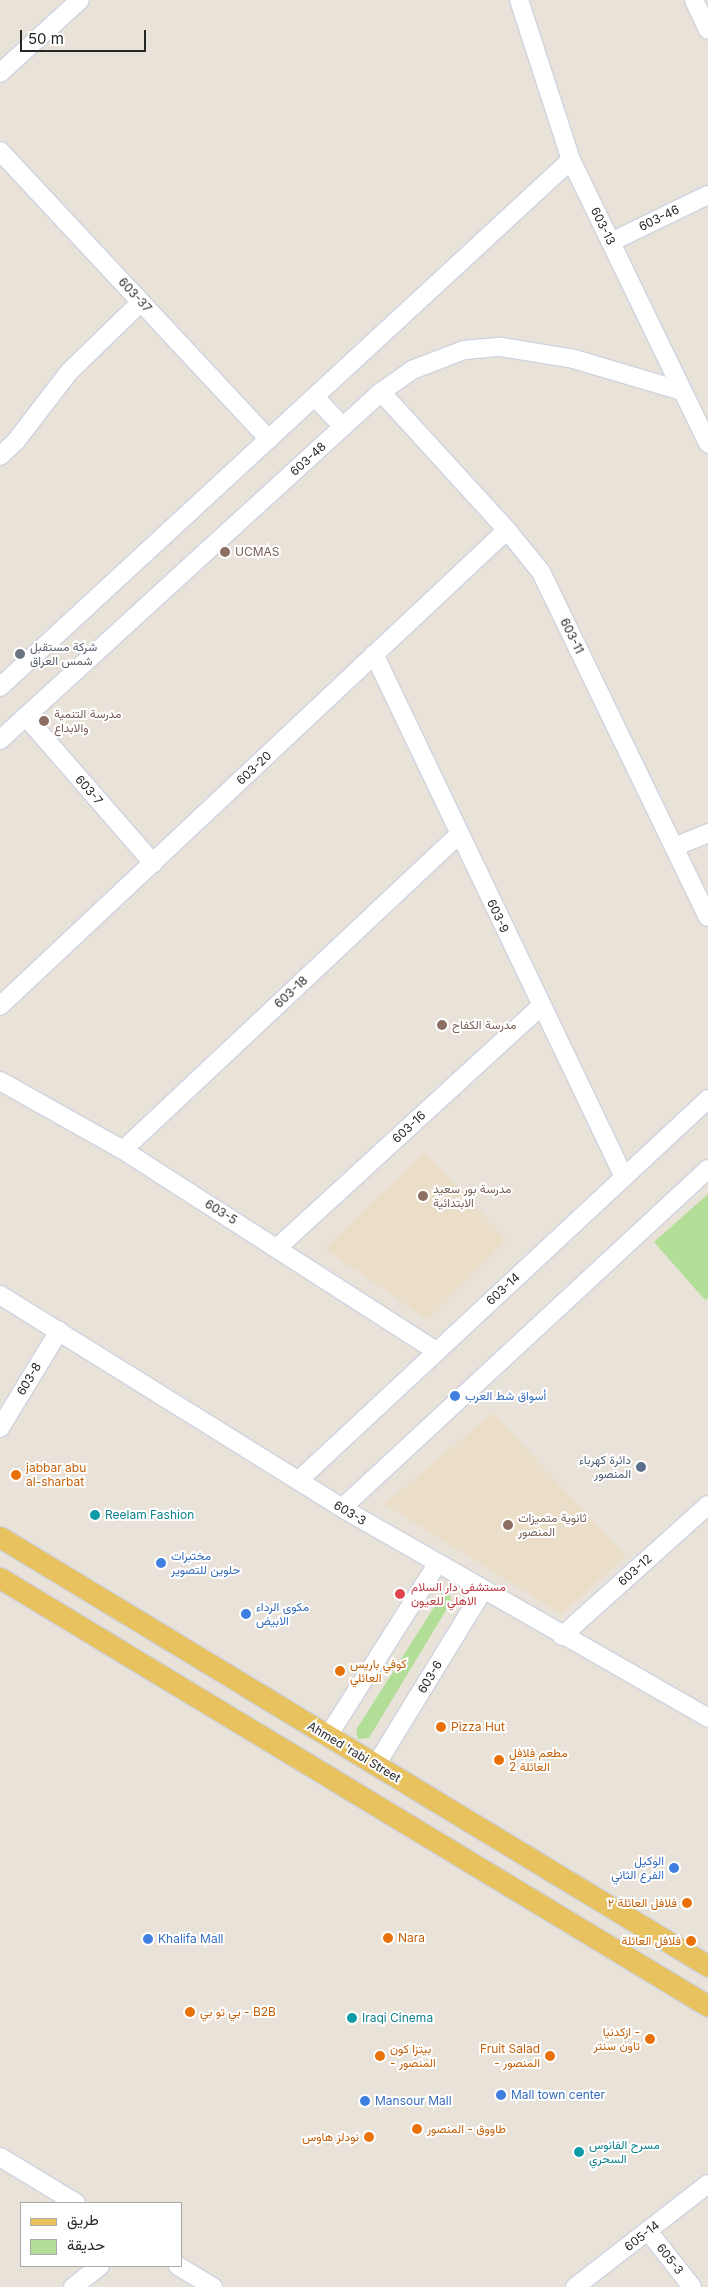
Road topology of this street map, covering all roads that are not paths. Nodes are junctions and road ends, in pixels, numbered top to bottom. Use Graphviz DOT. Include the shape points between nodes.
graph roads {
  1 [pos="80,0"];
  2 [pos="519,0"];
  3 [pos="694,0"];
  4 [pos="708,30"];
  5 [pos="0,73"];
  6 [pos="1,155"];
  7 [pos="572,160"];
  8 [pos="708,195"];
  9 [pos="611,242"];
  10 [pos="142,302"];
  11 [pos="682,391"];
  12 [pos="381,392"];
  13 [pos="314,397"];
  14 [pos="343,427"];
  15 [pos="269,439"];
  16 [pos="708,444"];
  17 [pos="0,456"];
  18 [pos="507,530"];
  19 [pos="374,654"];
  20 [pos="0,687"];
  21 [pos="26,717"];
  22 [pos="0,740"];
  23 [pos="708,833"];
  24 [pos="460,834"];
  25 [pos="674,847"];
  26 [pos="152,863"];
  27 [pos="708,917"];
  28 [pos="0,1006"];
  29 [pos="540,1006"];
  30 [pos="0,1081"];
  31 [pos="708,1098"];
  32 [pos="123,1150"];
  33 [pos="708,1169"];
  34 [pos="624,1177"];
  35 [pos="277,1248"];
  36 [pos="0,1295"];
  37 [pos="59,1330"];
  38 [pos="436,1351"];
  39 [pos="0,1428"];
  40 [pos="299,1480"];
  41 [pos="708,1505"];
  42 [pos="342,1508"];
  43 [pos="0,1537"];
  44 [pos="437,1564"];
  45 [pos="0,1578"];
  46 [pos="484,1589"];
  47 [pos="562,1636"];
  48 [pos="708,1718"];
  49 [pos="328,1736"];
  50 [pos="376,1765"];
  51 [pos="708,1966"];
  52 [pos="708,2006"];
  53 [pos="0,2157"];
  54 [pos="708,2184"];
  55 [pos="74,2202"];
  56 [pos="648,2231"];
  57 [pos="99,2267"];
  58 [pos="180,2267"];
  59 [pos="73,2287"];
  60 [pos="213,2287"];
  61 [pos="575,2287"];
  62 [pos="692,2287"];
  1 -- 5 [label="street"];
  2 -- 7 [label="street, 603-13"];
  3 -- 4 [label="street"];
  6 -- 10 [label="street, 603-37"];
  7 -- 9 [label="street, 603-13"];
  7 -- 13 [label="street"];
  8 -- 9 [label="street, 603-46"];
  9 -- 11 [label="street, 603-13"];
  10 -- 15 [label="street, 603-37"];
  10 -- 17 [label="street" via="69,372 16,441"];
  11 -- 12 [label="street, 603-48" via="574,359 501,347 464,350 428,361"];
  11 -- 16 [label="street, 603-13"];
  12 -- 14 [label="street, 603-48"];
  12 -- 18 [label="street, 603-11"];
  13 -- 14 [label="street"];
  13 -- 15 [label="street"];
  14 -- 21 [label="street, 603-48"];
  15 -- 20 [label="street"];
  18 -- 19 [label="street, 603-20"];
  18 -- 25 [label="street, 603-11" via="541,572"];
  19 -- 24 [label="street, 603-9"];
  19 -- 26 [label="street, 603-20"];
  21 -- 22 [label="street, 603-48"];
  21 -- 26 [label="street, 603-7"];
  23 -- 25 [label="street"];
  24 -- 29 [label="street, 603-9"];
  24 -- 32 [label="street, 603-18"];
  25 -- 27 [label="street, 603-11"];
  26 -- 28 [label="street, 603-20"];
  29 -- 34 [label="street, 603-9"];
  29 -- 35 [label="street, 603-16"];
  30 -- 32 [label="street, 603-5"];
  31 -- 34 [label="street, 603-14"];
  32 -- 35 [label="street, 603-5"];
  33 -- 42 [label="street"];
  34 -- 38 [label="street, 603-14"];
  35 -- 38 [label="street, 603-5"];
  36 -- 37 [label="street, 603-3"];
  37 -- 39 [label="street, 603-8"];
  37 -- 40 [label="street, 603-3"];
  38 -- 40 [label="street, 603-14"];
  40 -- 42 [label="street, 603-3"];
  41 -- 47 [label="street, 603-12"];
  42 -- 44 [label="street, 603-3"];
  43 -- 49 [label="main road, Ahmed 'rabi Street"];
  44 -- 46 [label="street, 603-3"];
  44 -- 49 [label="street"];
  45 -- 52 [label="main road"];
  46 -- 47 [label="street, 603-3"];
  46 -- 50 [label="street, 603-6"];
  47 -- 48 [label="street, 603-3"];
  49 -- 50 [label="main road, Ahmed 'rabi Street"];
  50 -- 51 [label="main road, Ahmed 'rabi Street"];
  53 -- 55 [label="street"];
  54 -- 56 [label="street, 605-14"];
  56 -- 61 [label="street, 605-14"];
  56 -- 62 [label="street, 605-3"];
  57 -- 59 [label="street"];
  58 -- 60 [label="street"];
}
